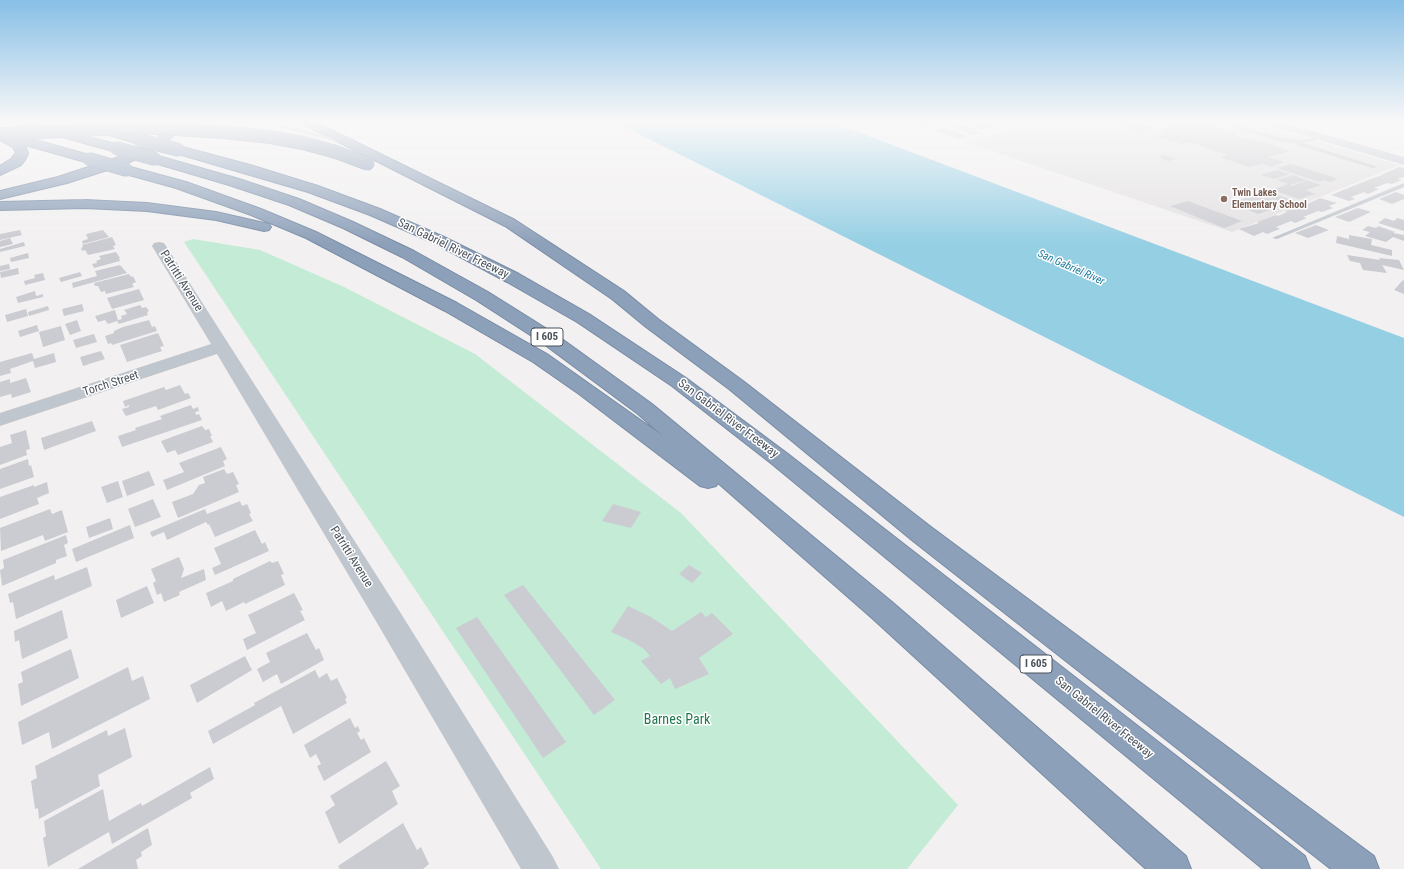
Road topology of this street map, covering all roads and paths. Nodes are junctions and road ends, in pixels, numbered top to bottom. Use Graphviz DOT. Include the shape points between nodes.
graph roads {
  1 [pos="13,164"];
  2 [pos="105,164"];
  3 [pos="113,164"];
  4 [pos="171,164"];
  5 [pos="229,164"];
  6 [pos="367,164"];
  7 [pos="392,164"];
  8 [pos="1364,164"];
  9 [pos="1375,167"];
  10 [pos="0,170"];
  11 [pos="1404,185"];
  12 [pos="0,195"];
  13 [pos="0,206"];
  14 [pos="471,220"];
  15 [pos="1275,238"];
  16 [pos="159,246"];
  17 [pos="519,246"];
  18 [pos="354,258"];
  19 [pos="652,323"];
  20 [pos="222,347"];
  21 [pos="0,420"];
  22 [pos="882,610"];
  23 [pos="541,869"];
  24 [pos="1172,869"];
  25 [pos="1292,869"];
  26 [pos="1361,869"];
  1 -- 10 [label="highway"];
  2 -- 18 [label="highway, bridge" via="181,185 256,212 311,235"];
  3 -- 12 [label="highway" via="62,180"];
  4 -- 22 [label="highway, San Gabriel River Freeway / I 605, bridge" via="294,202 408,254 482,296 548,338 645,409"];
  5 -- 25 [label="highway, San Gabriel River Freeway / I 605, bridge" via="314,189 375,212 439,240 514,278 583,318 679,382 780,459"];
  6 -- 14 [label="highway, bridge"];
  7 -- 19 [label="highway" via="510,224 543,244 618,295"];
  8 -- 9 [label="lane"];
  11 -- 15 [label="lane"];
  13 -- 18 [label="highway" via="85,204 182,211 254,225"];
  16 -- 20 [label="street, Patritti Avenue"];
  17 -- 19 [label="highway"];
  18 -- 22 [label="highway" via="451,307 540,358"];
  19 -- 26 [label="highway" via="736,385 922,534"];
  20 -- 21 [label="street, Torch Street"];
  20 -- 23 [label="street, Patritti Avenue"];
  22 -- 24 [label="highway, San Gabriel River Freeway / I 605"];
}
